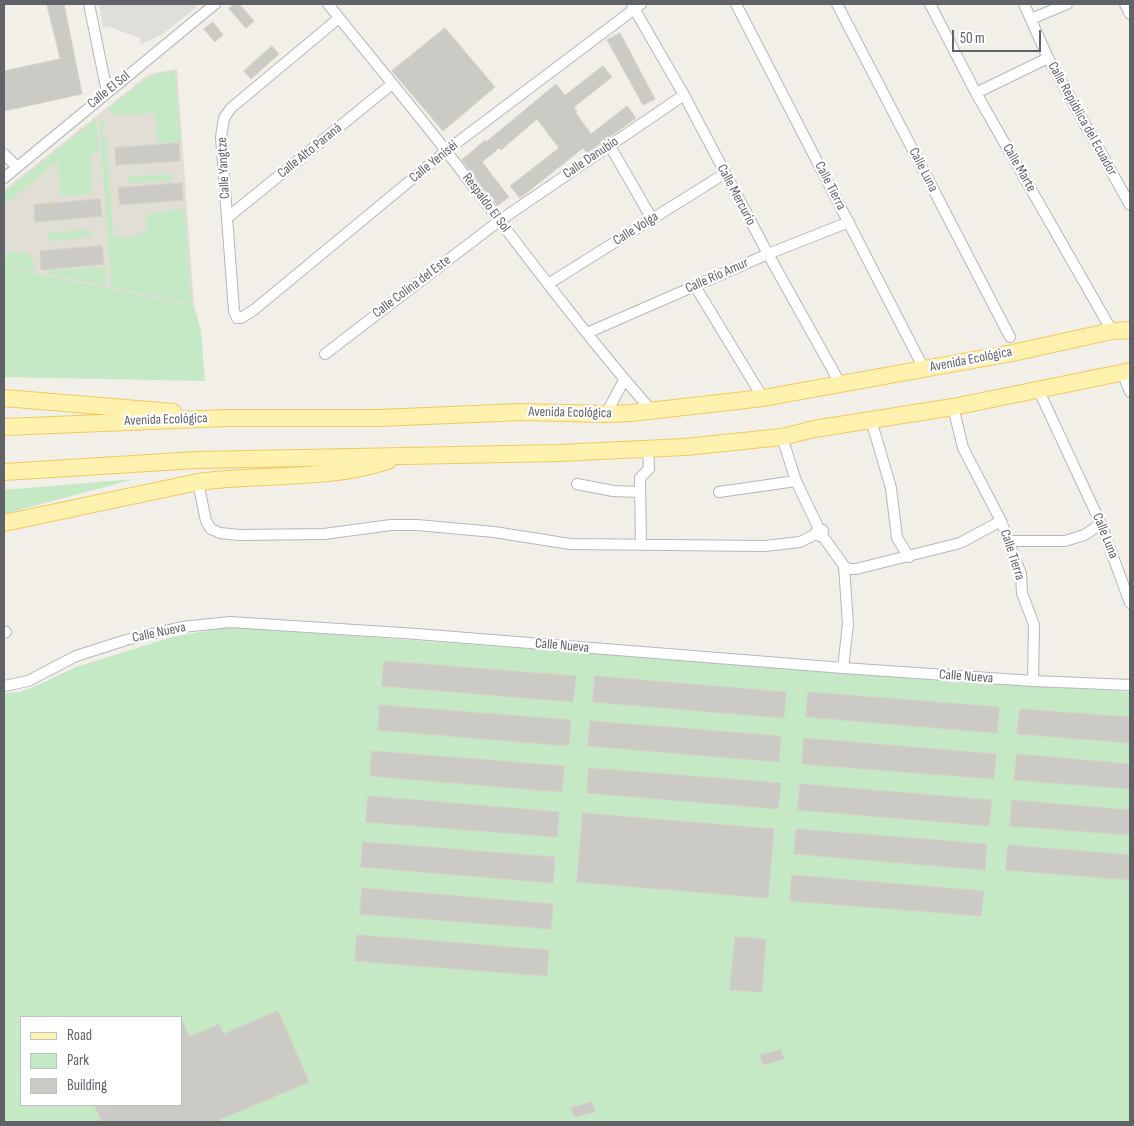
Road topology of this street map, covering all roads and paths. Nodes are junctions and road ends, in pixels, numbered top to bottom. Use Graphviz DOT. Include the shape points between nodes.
graph roads {
  1 [pos="89,4"];
  2 [pos="215,4"];
  3 [pos="328,4"];
  4 [pos="736,4"];
  5 [pos="837,4"];
  6 [pos="930,4"];
  7 [pos="1024,4"];
  8 [pos="1067,4"];
  9 [pos="1125,4"];
  10 [pos="636,5"];
  11 [pos="1130,14"];
  12 [pos="339,18"];
  13 [pos="1031,19"];
  14 [pos="1048,58"];
  15 [pos="392,84"];
  16 [pos="107,92"];
  17 [pos="976,93"];
  18 [pos="684,96"];
  19 [pos="610,146"];
  20 [pos="446,151"];
  21 [pos="4,154"];
  22 [pos="17,167"];
  23 [pos="724,174"];
  24 [pos="4,178"];
  25 [pos="1130,205"];
  26 [pos="228,218"];
  27 [pos="652,219"];
  28 [pos="498,221"];
  29 [pos="849,222"];
  30 [pos="768,254"];
  31 [pos="548,284"];
  32 [pos="694,286"];
  33 [pos="234,311"];
  34 [pos="1130,330"];
  35 [pos="1112,331"];
  36 [pos="587,333"];
  37 [pos="1010,336"];
  38 [pos="325,354"];
  39 [pos="924,369"];
  40 [pos="1126,371"];
  41 [pos="624,380"];
  42 [pos="841,385"];
  43 [pos="1038,389"];
  44 [pos="1130,392"];
  45 [pos="4,398"];
  46 [pos="763,398"];
  47 [pos="953,407"];
  48 [pos="652,411"];
  49 [pos="606,414"];
  50 [pos="227,418"];
  51 [pos="871,420"];
  52 [pos="4,427"];
  53 [pos="782,437"];
  54 [pos="648,449"];
  55 [pos="408,455"];
  56 [pos="4,472"];
  57 [pos="796,481"];
  58 [pos="198,482"];
  59 [pos="577,484"];
  60 [pos="640,492"];
  61 [pos="719,492"];
  62 [pos="4,522"];
  63 [pos="1001,522"];
  64 [pos="1101,524"];
  65 [pos="819,532"];
  66 [pos="1009,541"];
  67 [pos="641,545"];
  68 [pos="910,557"];
  69 [pos="844,566"];
  70 [pos="1130,604"];
  71 [pos="843,668"];
  72 [pos="1034,681"];
  73 [pos="1130,685"];
  74 [pos="4,686"];
  1 -- 16 [label="street"];
  2 -- 16 [label="street, Calle El Sol"];
  3 -- 12 [label="street, Respaldo El Sol"];
  4 -- 29 [label="street, Calle Tierra"];
  5 -- 37 [label="street, Calle Luna"];
  6 -- 17 [label="street, Calle Marte"];
  7 -- 13 [label="street, Calle República del Ecuador"];
  8 -- 13 [label="street"];
  9 -- 11 [label="street"];
  10 -- 18 [label="street, Calle Mercurio"];
  10 -- 20 [label="street, Calle Yeniséi"];
  12 -- 15 [label="street, Respaldo El Sol"];
  12 -- 26 [label="street, Calle Yangtze" via="231,108 224,118 221,137"];
  13 -- 14 [label="street, Calle República del Ecuador"];
  14 -- 17 [label="street"];
  14 -- 25 [label="street, Calle República del Ecuador"];
  15 -- 20 [label="street, Respaldo El Sol"];
  15 -- 26 [label="street, Calle Alto Paraná"];
  16 -- 22 [label="street, Calle El Sol"];
  17 -- 35 [label="street, Calle Marte"];
  18 -- 19 [label="street, Calle Danubio"];
  18 -- 23 [label="street, Calle Mercurio"];
  19 -- 27 [label="street"];
  19 -- 28 [label="street, Calle Danubio"];
  20 -- 28 [label="street, Respaldo El Sol"];
  20 -- 33 [label="street, Calle Yeniséi" via="255,309 241,318 237,318"];
  21 -- 22 [label="street"];
  22 -- 24 [label="street, Calle El Sol"];
  23 -- 27 [label="street, Calle Volga"];
  23 -- 30 [label="street, Calle Mercurio"];
  26 -- 33 [label="street, Calle Yangtze"];
  27 -- 31 [label="street, Calle Volga"];
  28 -- 31 [label="street, Respaldo El Sol"];
  28 -- 38 [label="street, Calle Colina del Este"];
  29 -- 30 [label="street, Calle Río Amur"];
  29 -- 39 [label="street, Calle Tierra"];
  30 -- 32 [label="street, Calle Río Amur"];
  30 -- 42 [label="street, Calle Mercurio"];
  31 -- 36 [label="street, Respaldo El Sol"];
  32 -- 36 [label="street, Calle Río Amur"];
  32 -- 46 [label="street"];
  34 -- 35 [label="main road, Avenida Ecológica"];
  35 -- 39 [label="main road, Avenida Ecológica"];
  36 -- 41 [label="street, Respaldo El Sol"];
  39 -- 42 [label="main road, Avenida Ecológica"];
  40 -- 43 [label="main road"];
  40 -- 44 [label="street"];
  41 -- 48 [label="street, Respaldo El Sol"];
  41 -- 49 [label="street"];
  42 -- 46 [label="main road, Avenida Ecológica"];
  43 -- 47 [label="main road"];
  43 -- 64 [label="street, Calle Luna"];
  45 -- 50 [label="main road"];
  46 -- 48 [label="main road, Avenida Ecológica"];
  47 -- 51 [label="main road"];
  47 -- 63 [label="street, Calle Tierra" via="963,448"];
  48 -- 49 [label="main road, Avenida Ecológica"];
  49 -- 50 [label="main road, Avenida Ecológica" via="521,412 380,418"];
  50 -- 52 [label="main road, Avenida Ecológica"];
  51 -- 53 [label="main road"];
  51 -- 68 [label="street" via="891,488 897,538"];
  53 -- 54 [label="main road"];
  53 -- 57 [label="street"];
  54 -- 55 [label="main road"];
  54 -- 60 [label="street" via="649,469 640,476"];
  55 -- 56 [label="main road" via="197,460"];
  55 -- 58 [label="main road" via="338,473"];
  57 -- 61 [label="street"];
  57 -- 65 [label="street"];
  58 -- 62 [label="main road"];
  58 -- 67 [label="street" via="206,521 220,533 324,534 391,525 417,525 494,532 570,544"];
  59 -- 60 [label="street"];
  60 -- 67 [label="street"];
  63 -- 66 [label="street, Calle Tierra"];
  63 -- 68 [label="street" via="960,543"];
  64 -- 66 [label="street" via="1084,535 1065,541"];
  64 -- 70 [label="street, Calle Luna"];
  65 -- 67 [label="street" via="800,542 765,546"];
  65 -- 69 [label="street"];
  66 -- 72 [label="street, Calle Tierra" via="1034,626"];
  68 -- 69 [label="street" via="856,569"];
  69 -- 71 [label="street" via="848,624"];
  71 -- 72 [label="street, Calle Nueva"];
  71 -- 74 [label="street, Calle Nueva" via="230,622 182,627 126,640 76,656 28,681"];
  72 -- 73 [label="street, Calle Nueva"];
}
